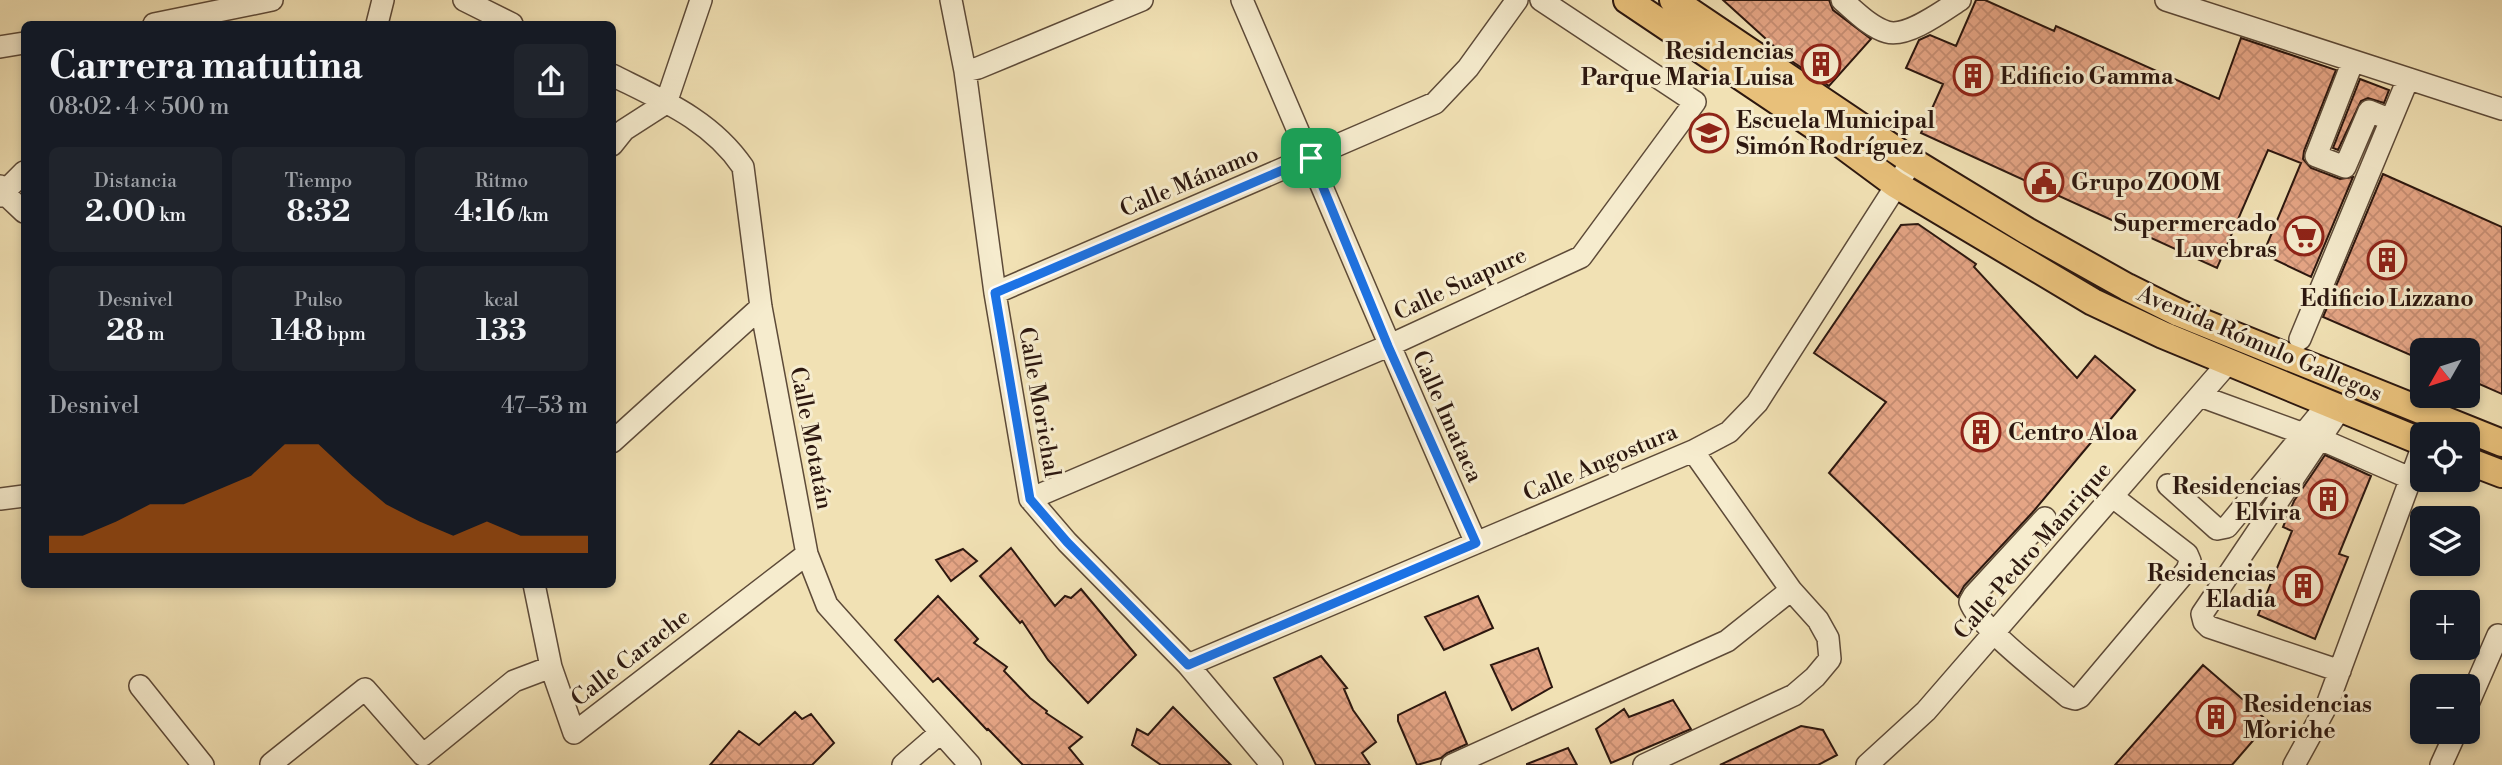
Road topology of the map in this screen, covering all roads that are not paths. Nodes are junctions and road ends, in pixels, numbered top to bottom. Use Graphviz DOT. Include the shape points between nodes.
graph roads {
  1 [pos="272,0"];
  2 [pos="383,0"];
  3 [pos="464,0"];
  4 [pos="701,0"];
  5 [pos="951,0"];
  6 [pos="1142,0"];
  7 [pos="1242,0"];
  8 [pos="1517,0"];
  9 [pos="1541,0"];
  10 [pos="1627,0"];
  11 [pos="1673,0"];
  12 [pos="1843,0"];
  13 [pos="1960,0"];
  14 [pos="2166,0"];
  15 [pos="182,21"];
  16 [pos="378,21"];
  17 [pos="506,21"];
  18 [pos="21,44"];
  19 [pos="0,47"];
  20 [pos="2353,61"];
  21 [pos="965,71"];
  22 [pos="616,77"];
  23 [pos="2408,79"];
  24 [pos="2338,99"];
  25 [pos="666,103"];
  26 [pos="2502,109"];
  27 [pos="2369,110"];
  28 [pos="2391,120"];
  29 [pos="616,140"];
  30 [pos="1311,158"];
  31 [pos="1912,161"];
  32 [pos="21,175"];
  33 [pos="1895,184"];
  34 [pos="1,192"];
  35 [pos="21,209"];
  36 [pos="995,293"];
  37 [pos="761,307"];
  38 [pos="2304,340"];
  39 [pos="1388,346"];
  40 [pos="2357,361"];
  41 [pos="2228,363"];
  42 [pos="2386,395"];
  43 [pos="2200,396"];
  44 [pos="2334,406"];
  45 [pos="2426,422"];
  46 [pos="2312,437"];
  47 [pos="2480,437"];
  48 [pos="616,438"];
  49 [pos="2410,440"];
  50 [pos="2501,442"];
  51 [pos="1693,452"];
  52 [pos="2480,466"];
  53 [pos="2502,474"];
  54 [pos="2410,478"];
  55 [pos="2410,484"];
  56 [pos="2168,485"];
  57 [pos="21,496"];
  58 [pos="2113,497"];
  59 [pos="0,499"];
  60 [pos="1030,499"];
  61 [pos="2045,518"];
  62 [pos="1476,543"];
  63 [pos="807,554"];
  64 [pos="535,588"];
  65 [pos="1791,590"];
  66 [pos="1995,633"];
  67 [pos="2498,635"];
  68 [pos="1188,665"];
  69 [pos="551,667"];
  70 [pos="2340,671"];
  71 [pos="2480,676"];
  72 [pos="140,686"];
  73 [pos="940,733"];
  74 [pos="2451,744"];
  75 [pos="271,764"];
  76 [pos="203,765"];
  77 [pos="903,765"];
  78 [pos="970,765"];
  79 [pos="1272,765"];
  80 [pos="1452,765"];
  81 [pos="1644,765"];
  82 [pos="1867,765"];
  83 [pos="2294,765"];
  84 [pos="2441,765"];
  1 -- 15 [label="street"];
  2 -- 16 [label="street"];
  3 -- 17 [label="street"];
  4 -- 25 [label="street"];
  5 -- 21 [label="street, Calle Morichal"];
  6 -- 21 [label="street"];
  7 -- 30 [label="street, Calle Imataca"];
  8 -- 30 [label="street, Calle Mánamo" via="1468,68 1435,103"];
  9 -- 39 [label="street, Calle Suapure" via="1695,102 1581,257"];
  10 -- 33 [label="main road, Avenida Rómulo Gallegos"];
  11 -- 31 [label="main road, Avenida Rómulo Gallegos"];
  12 -- 13 [label="street" via="1866,21 1886,32 1900,33"];
  14 -- 20 [label="street"];
  18 -- 19 [label="street"];
  20 -- 23 [label="street"];
  20 -- 24 [label="street"];
  21 -- 36 [label="street, Calle Morichal"];
  22 -- 25 [label="street, Calle Motatán"];
  23 -- 26 [label="street"];
  23 -- 28 [label="street"];
  24 -- 27 [label="street"];
  24 -- 27 [label="street" via="2316,156 2345,167"];
  25 -- 29 [label="street"];
  25 -- 37 [label="street, Calle Motatán" via="713,131 743,167"];
  27 -- 28 [label="street"];
  28 -- 38 [label="street" via="2384,151"];
  30 -- 36 [label="street, Calle Mánamo"];
  30 -- 39 [label="street, Calle Imataca"];
  31 -- 33 [label="street, Calle Angostura"];
  31 -- 42 [label="main road, Avenida Rómulo Gallegos" via="2024,220 2127,287 2179,313"];
  32 -- 34 [label="street"];
  33 -- 41 [label="main road, Avenida Rómulo Gallegos" via="2093,302"];
  33 -- 51 [label="street, Calle Angostura" via="1757,403 1729,432"];
  34 -- 35 [label="street"];
  36 -- 60 [label="street, Calle Morichal"];
  37 -- 48 [label="street"];
  37 -- 63 [label="street, Calle Motatán"];
  39 -- 60 [label="street, Calle Suapure"];
  39 -- 62 [label="street, Calle Imataca"];
  40 -- 42 [label="main road"];
  41 -- 43 [label="street, Calle Pedro Manrique"];
  41 -- 44 [label="main road, Avenida Rómulo Gallegos"];
  42 -- 45 [label="main road, Avenida Rómulo Gallegos"];
  43 -- 46 [label="street"];
  43 -- 58 [label="street, Calle Pedro Manrique"];
  44 -- 46 [label="street"];
  44 -- 49 [label="main road, Avenida Rómulo Gallegos"];
  46 -- 54 [label="street"];
  46 -- 56 [label="street" via="2222,529"];
  46 -- 70 [label="street" via="2202,614 2209,628"];
  47 -- 50 [label="main road, Avenida Rómulo Gallegos"];
  51 -- 62 [label="street, Calle Angostura"];
  51 -- 65 [label="street"];
  52 -- 53 [label="main road"];
  55 -- 70 [label="street"];
  57 -- 59 [label="street"];
  58 -- 66 [label="street, Calle Pedro Manrique"];
  58 -- 66 [label="street" via="2190,561 2080,697 2068,697"];
  60 -- 68 [label="street, Calle Morichal"];
  61 -- 66 [label="street" via="1970,602"];
  62 -- 68 [label="street, Calle Angostura"];
  63 -- 69 [label="street, Calle Carache" via="574,733"];
  63 -- 73 [label="street, Calle Motatán" via="827,605"];
  64 -- 69 [label="street, Calle Carache"];
  65 -- 80 [label="street" via="1727,641"];
  65 -- 81 [label="street" via="1828,638 1829,659 1815,677 1794,695"];
  66 -- 82 [label="street, Calle Pedro Manrique" via="1926,711"];
  67 -- 71 [label="street"];
  68 -- 79 [label="street, Calle Morichal"];
  69 -- 75 [label="street" via="514,681 423,755 365,690"];
  70 -- 83 [label="street"];
  72 -- 76 [label="street"];
  73 -- 77 [label="street"];
  73 -- 78 [label="street, Calle Motatán"];
  74 -- 84 [label="street"];
}
